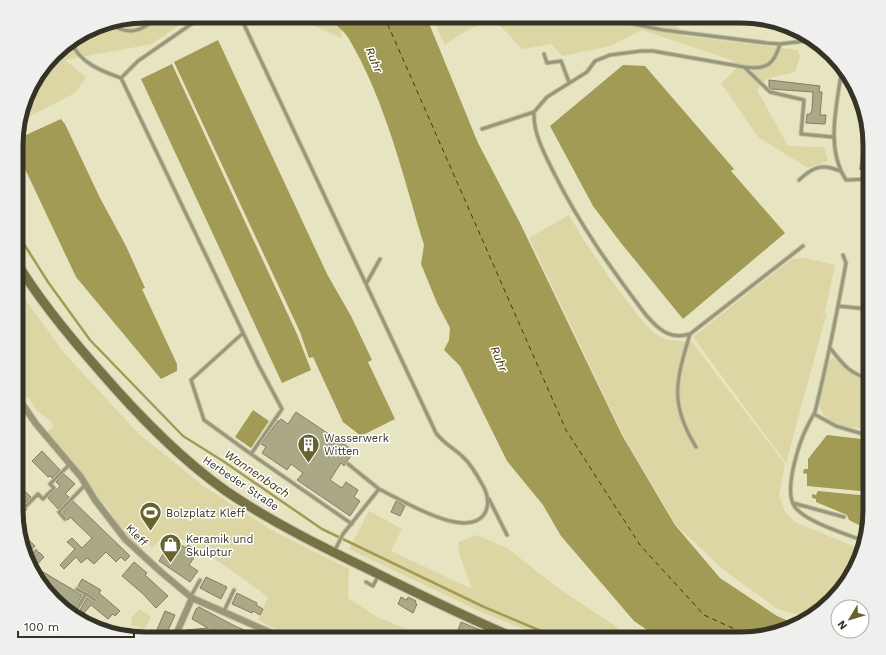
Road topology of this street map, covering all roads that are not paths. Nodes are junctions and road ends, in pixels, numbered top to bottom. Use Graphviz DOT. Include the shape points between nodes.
graph roads {
  1 [pos="150,23"];
  2 [pos="193,23"];
  3 [pos="243,23"];
  4 [pos="629,23"];
  5 [pos="114,27"];
  6 [pos="805,41"];
  7 [pos="780,44"];
  8 [pos="74,46"];
  9 [pos="544,54"];
  10 [pos="744,67"];
  11 [pos="841,76"];
  12 [pos="121,78"];
  13 [pos="569,82"];
  14 [pos="534,112"];
  15 [pos="482,130"];
  16 [pos="834,137"];
  17 [pos="840,171"];
  18 [pos="799,180"];
  19 [pos="863,180"];
  20 [pos="803,246"];
  21 [pos="843,255"];
  22 [pos="380,259"];
  23 [pos="23,272"];
  24 [pos="366,284"];
  25 [pos="838,306"];
  26 [pos="863,308"];
  27 [pos="243,333"];
  28 [pos="690,334"];
  29 [pos="830,348"];
  30 [pos="863,377"];
  31 [pos="23,405"];
  32 [pos="814,414"];
  33 [pos="863,434"];
  34 [pos="696,447"];
  35 [pos="251,454"];
  36 [pos="70,464"];
  37 [pos="348,464"];
  38 [pos="86,484"];
  39 [pos="379,488"];
  40 [pos="488,496"];
  41 [pos="793,503"];
  42 [pos="26,506"];
  43 [pos="844,517"];
  44 [pos="65,518"];
  45 [pos="352,524"];
  46 [pos="507,535"];
  47 [pos="860,539"];
  48 [pos="36,551"];
  49 [pos="334,552"];
  50 [pos="32,556"];
  51 [pos="379,575"];
  52 [pos="200,580"];
  53 [pos="366,582"];
  54 [pos="77,588"];
  55 [pos="234,590"];
  56 [pos="86,594"];
  57 [pos="191,597"];
  58 [pos="95,600"];
  59 [pos="76,610"];
  60 [pos="224,611"];
  61 [pos="177,632"];
  62 [pos="270,632"];
  63 [pos="502,632"];
  1 -- 5 [label="lane" via="141,29 126,32"];
  2 -- 12 [label="lane" via="138,61"];
  3 -- 24 [label="lane"];
  4 -- 7 [label="lane" via="663,30"];
  6 -- 7 [label="lane"];
  7 -- 10 [label="lane" via="772,62 766,66"];
  8 -- 12 [label="lane" via="81,58 103,72"];
  9 -- 13 [label="lane" via="547,63 561,61"];
  10 -- 13 [label="lane" via="653,51 629,52 595,61 587,72"];
  10 -- 16 [label="lane" via="770,92 804,100 801,134"];
  11 -- 16 [label="lane"];
  12 -- 27 [label="lane"];
  13 -- 14 [label="lane" via="547,97"];
  14 -- 15 [label="lane"];
  14 -- 28 [label="lane" via="534,127 544,154 591,239 656,326 669,336 681,337"];
  16 -- 17 [label="lane"];
  17 -- 18 [label="lane" via="817,167"];
  17 -- 19 [label="lane" via="846,180"];
  20 -- 28 [label="lane"];
  21 -- 25 [label="lane" via="846,263"];
  22 -- 24 [label="lane"];
  23 -- 49 [label="main road, Herbeder Straße" via="50,312 82,351 172,447 208,477 251,507"];
  24 -- 40 [label="lane" via="436,432 473,468"];
  25 -- 26 [label="lane"];
  25 -- 29 [label="lane"];
  27 -- 35 [label="lane" via="282,409"];
  27 -- 35 [label="lane" via="191,380 204,420"];
  28 -- 34 [label="lane" via="677,385 678,405 683,422"];
  29 -- 30 [label="lane" via="847,369"];
  29 -- 32 [label="lane"];
  31 -- 36 [label="street, Kleff"];
  32 -- 33 [label="lane" via="836,426"];
  32 -- 41 [label="lane" via="808,424 794,468 791,491"];
  35 -- 45 [label="lane"];
  36 -- 38 [label="street, Kleff"];
  36 -- 42 [label="lane" via="50,484 54,488 43,499 38,494"];
  37 -- 39 [label="lane"];
  38 -- 44 [label="lane" via="59,512"];
  38 -- 57 [label="street, Kleff" via="125,539"];
  39 -- 40 [label="lane" via="448,521 461,524 475,522 483,516 488,506"];
  39 -- 45 [label="lane"];
  40 -- 46 [label="lane"];
  41 -- 43 [label="lane"];
  41 -- 47 [label="lane" via="807,518"];
  45 -- 49 [label="lane" via="343,534"];
  48 -- 50 [label="lane"];
  49 -- 51 [label="main road, Herbeder Straße"];
  51 -- 53 [label="lane" via="373,586"];
  51 -- 63 [label="main road, Herbeder Straße"];
  52 -- 57 [label="lane"];
  54 -- 56 [label="lane"];
  55 -- 60 [label="lane"];
  56 -- 58 [label="lane"];
  56 -- 59 [label="lane"];
  57 -- 60 [label="street, Kleff"];
  57 -- 61 [label="street"];
  60 -- 62 [label="street, Kleff"];
}
